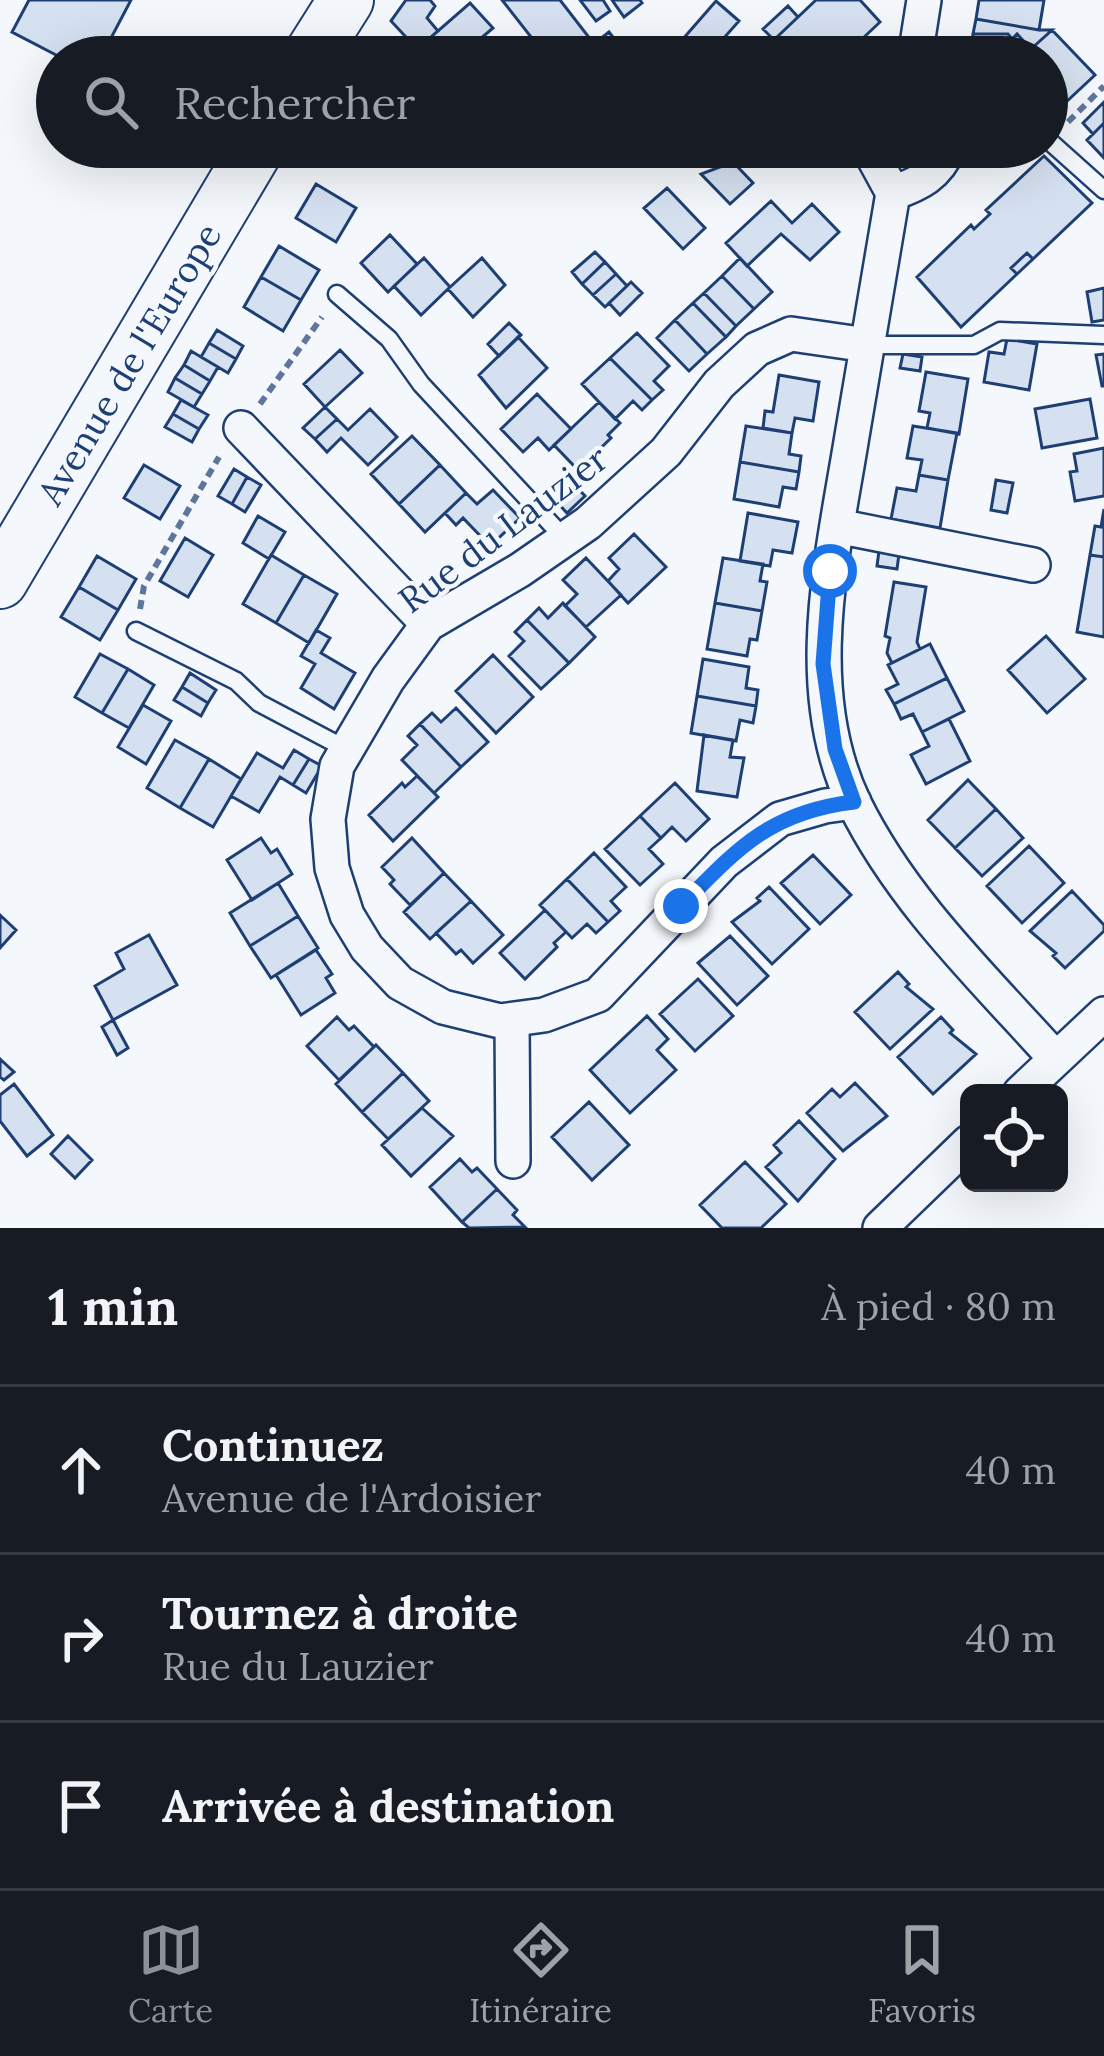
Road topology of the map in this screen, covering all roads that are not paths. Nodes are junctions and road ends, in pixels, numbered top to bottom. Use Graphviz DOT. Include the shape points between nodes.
graph roads {
  1 [pos="346,0"];
  2 [pos="924,0"];
  3 [pos="323,36"];
  4 [pos="918,36"];
  5 [pos="1068,157"];
  6 [pos="245,168"];
  7 [pos="879,168"];
  8 [pos="937,168"];
  9 [pos="1104,190"];
  10 [pos="892,193"];
  11 [pos="337,294"];
  12 [pos="1104,335"];
  13 [pos="867,345"];
  14 [pos="241,428"];
  15 [pos="837,526"];
  16 [pos="566,539"];
  17 [pos="1033,566"];
  18 [pos="0,581"];
  19 [pos="428,624"];
  20 [pos="136,631"];
  21 [pos="346,749"];
  22 [pos="854,802"];
  23 [pos="1104,1014"];
  24 [pos="512,1020"];
  25 [pos="1056,1059"];
  26 [pos="1030,1084"];
  27 [pos="960,1151"];
  28 [pos="513,1161"];
  29 [pos="880,1228"];
  1 -- 3 [label="main road"];
  2 -- 4 [label="street"];
  5 -- 9 [label="lane"];
  6 -- 18 [label="main road, Avenue de l'Europe"];
  7 -- 10 [label="street"];
  8 -- 10 [label="street" via="923,183"];
  10 -- 13 [label="street"];
  11 -- 16 [label="lane" via="388,339"];
  12 -- 13 [label="lane" via="1000,331 974,345"];
  13 -- 15 [label="street"];
  13 -- 16 [label="street, Rue du Lauzier" via="790,334 757,350 665,452"];
  14 -- 19 [label="street"];
  15 -- 17 [label="street"];
  15 -- 22 [label="street" via="823,664 835,749"];
  16 -- 19 [label="street, Rue du Lauzier"];
  19 -- 21 [label="street, Rue du Lauzier"];
  20 -- 21 [label="lane"];
  21 -- 24 [label="street, Rue du Lauzier" via="328,818 347,916 400,983 443,1007"];
  22 -- 24 [label="street, Rue du Lauzier" via="780,819 724,862 598,995"];
  22 -- 25 [label="street" via="907,892"];
  23 -- 25 [label="street"];
  24 -- 28 [label="street"];
  25 -- 26 [label="street"];
  27 -- 29 [label="street"];
}
